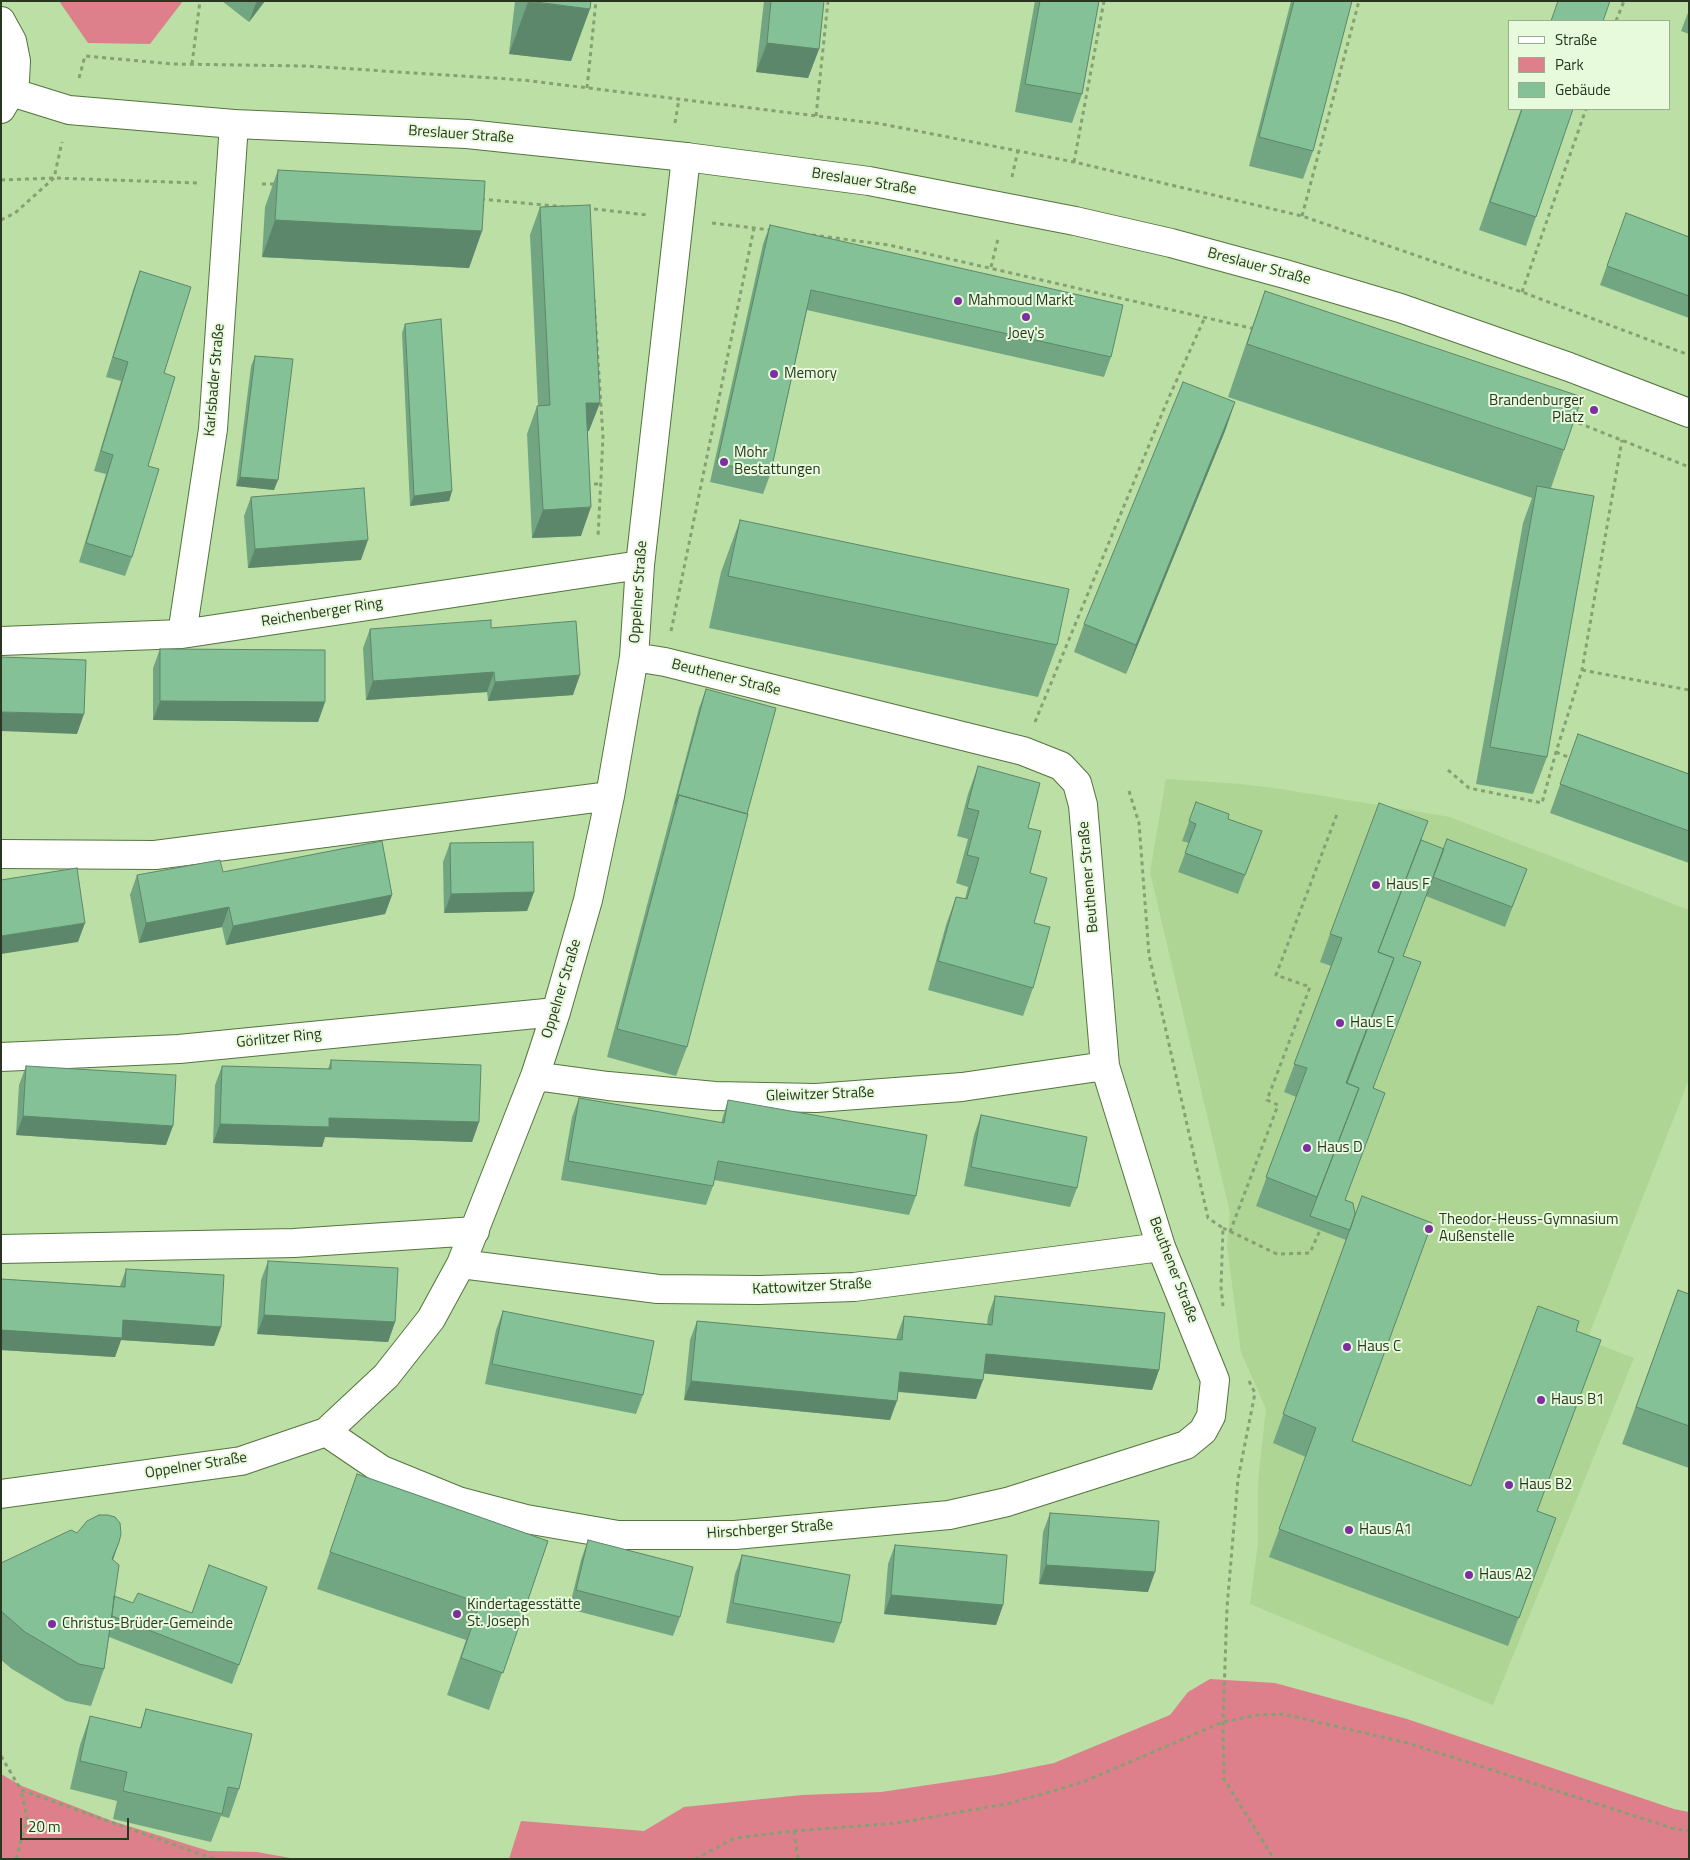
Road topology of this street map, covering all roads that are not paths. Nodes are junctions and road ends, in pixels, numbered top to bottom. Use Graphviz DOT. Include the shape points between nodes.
graph roads {
  1 [pos="1,21"];
  2 [pos="6,101"];
  3 [pos="234,124"];
  4 [pos="686,157"];
  5 [pos="1689,413"];
  6 [pos="640,565"];
  7 [pos="182,634"];
  8 [pos="1,640"];
  9 [pos="634,657"];
  10 [pos="610,796"];
  11 [pos="1,854"];
  12 [pos="556,1012"];
  13 [pos="1,1057"];
  14 [pos="1105,1066"];
  15 [pos="535,1076"];
  16 [pos="475,1231"];
  17 [pos="1161,1247"];
  18 [pos="1,1249"];
  19 [pos="461,1264"];
  20 [pos="1211,1416"];
  21 [pos="326,1432"];
  22 [pos="1,1494"];
  1 -- 2 [label="street, Breslauer Straße" via="12,41 16,61 15,80"];
  2 -- 3 [label="street, Breslauer Straße" via="69,110"];
  3 -- 4 [label="street, Breslauer Straße" via="467,134"];
  3 -- 7 [label="street, Karlsbader Straße" via="213,428"];
  4 -- 5 [label="street, Breslauer Straße" via="869,181 1170,243 1400,308"];
  4 -- 6 [label="street, Oppelner Straße"];
  6 -- 7 [label="street, Reichenberger Ring"];
  6 -- 9 [label="street, Oppelner Straße"];
  7 -- 8 [label="street, Reichenberger Ring"];
  9 -- 10 [label="street, Oppelner Straße"];
  9 -- 14 [label="street, Beuthener Straße" via="1023,751 1061,766 1077,783 1083,805"];
  10 -- 11 [label="street" via="155,855"];
  10 -- 12 [label="street, Oppelner Straße" via="588,900"];
  12 -- 13 [label="street, Görlitzer Ring" via="179,1049"];
  12 -- 15 [label="street, Oppelner Straße"];
  14 -- 15 [label="street, Gleiwitzer Straße" via="962,1087 816,1098 715,1096"];
  14 -- 17 [label="street, Beuthener Straße"];
  15 -- 16 [label="street, Oppelner Straße"];
  16 -- 18 [label="street" via="294,1243"];
  16 -- 19 [label="street, Oppelner Straße"];
  17 -- 19 [label="street, Kattowitzer Straße" via="854,1287 760,1290 658,1289"];
  17 -- 20 [label="street, Beuthener Straße" via="1216,1380"];
  19 -- 21 [label="street, Oppelner Straße" via="431,1319 386,1376"];
  20 -- 21 [label="street, Hirschberger Straße" via="1203,1431 1186,1445 1007,1502 949,1515 736,1535 618,1535 526,1519 458,1501 382,1470"];
  21 -- 22 [label="street, Oppelner Straße" via="240,1461"];
}
